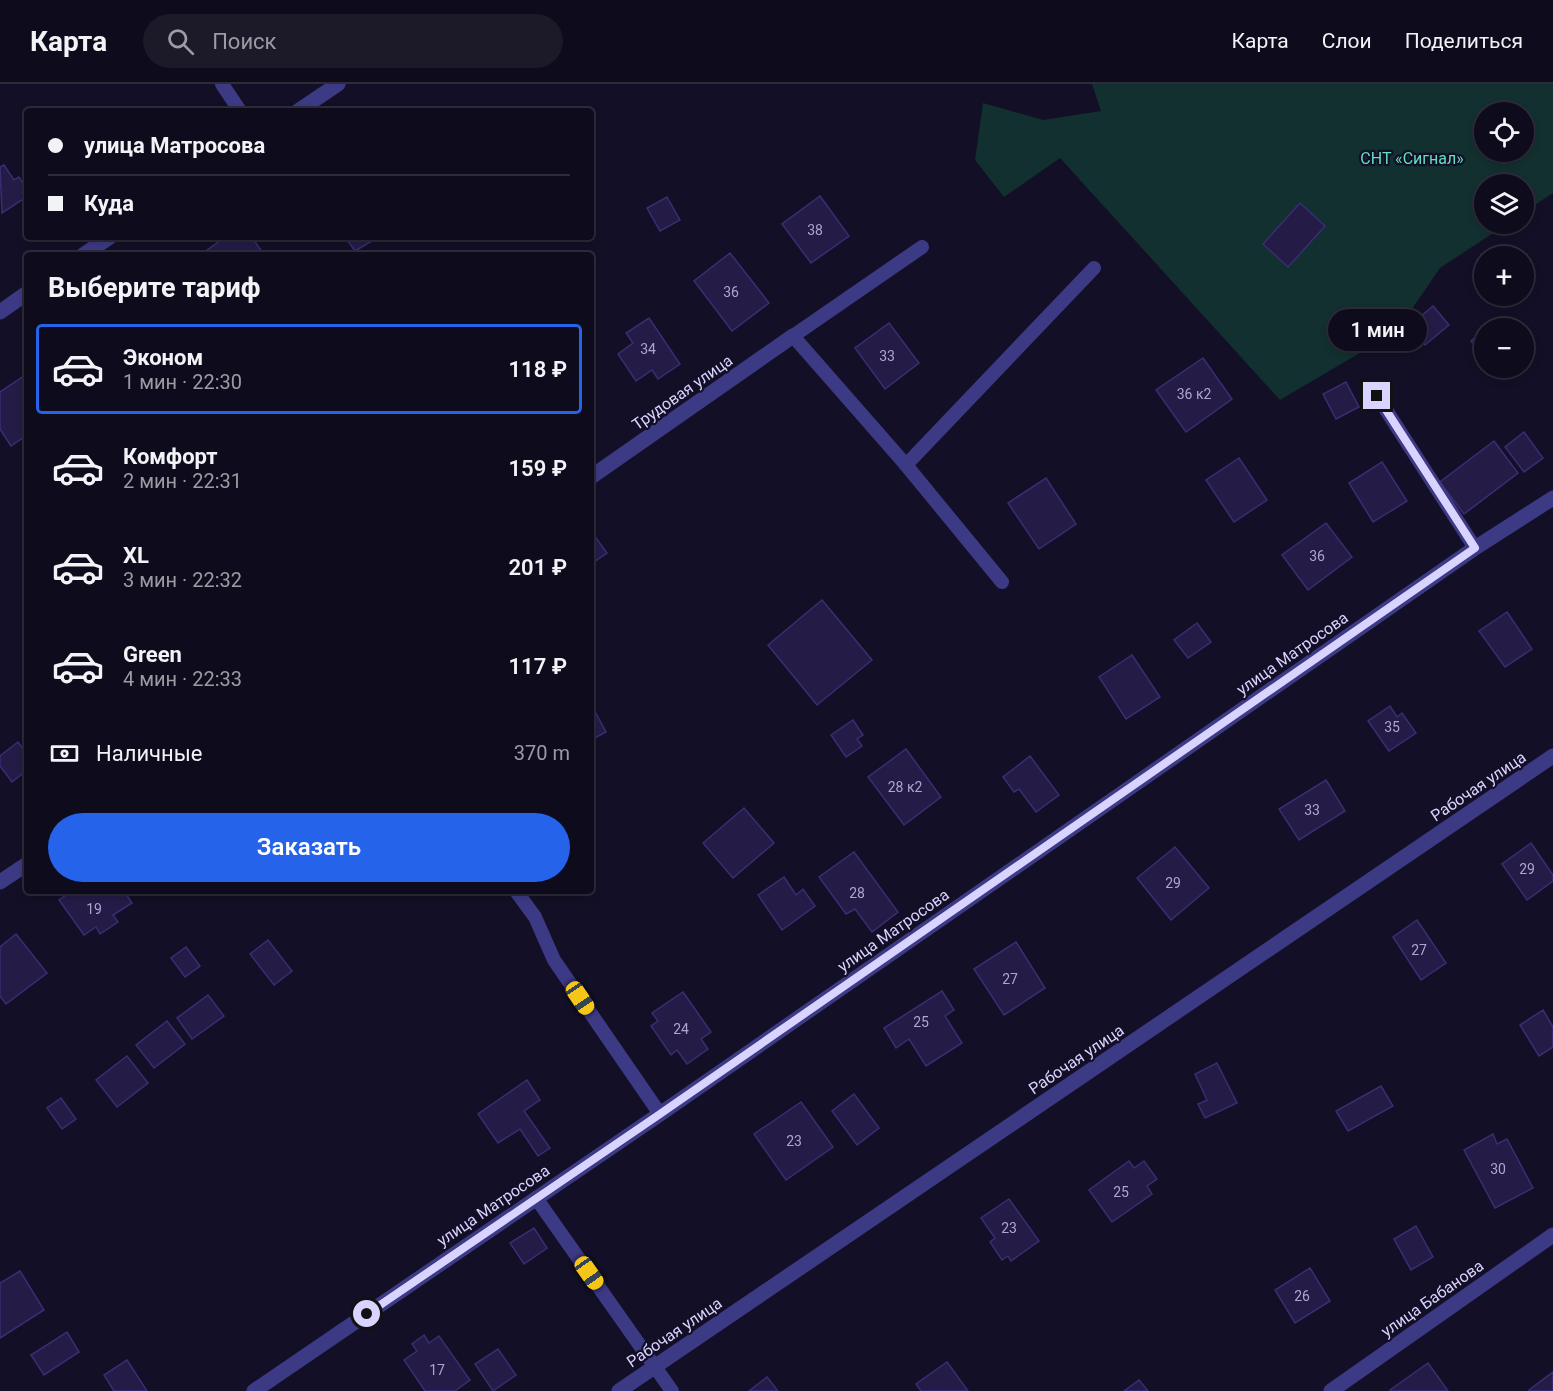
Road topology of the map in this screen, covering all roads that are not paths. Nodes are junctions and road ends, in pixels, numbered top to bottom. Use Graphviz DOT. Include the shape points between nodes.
graph roads {
  1 [pos="222,84"];
  2 [pos="338,84"];
  3 [pos="238,108"];
  4 [pos="302,108"];
  5 [pos="106,240"];
  6 [pos="922,247"];
  7 [pos="91,252"];
  8 [pos="1094,268"];
  9 [pos="24,295"];
  10 [pos="0,312"];
  11 [pos="793,336"];
  12 [pos="1377,396"];
  13 [pos="906,465"];
  14 [pos="594,475"];
  15 [pos="1553,498"];
  16 [pos="1475,548"];
  17 [pos="1002,582"];
  18 [pos="1553,756"];
  19 [pos="24,866"];
  20 [pos="0,882"];
  21 [pos="518,894"];
  22 [pos="660,1114"];
  23 [pos="536,1197"];
  24 [pos="1553,1235"];
  25 [pos="654,1367"];
  26 [pos="254,1391"];
  27 [pos="619,1391"];
  28 [pos="672,1391"];
  29 [pos="1331,1391"];
  1 -- 3 [label="lane"];
  2 -- 4 [label="street"];
  5 -- 7 [label="street"];
  6 -- 11 [label="lane"];
  8 -- 13 [label="lane"];
  9 -- 10 [label="street"];
  11 -- 13 [label="lane"];
  11 -- 14 [label="street, Трудовая улица"];
  12 -- 16 [label="lane"];
  13 -- 17 [label="lane"];
  15 -- 16 [label="street, улица Матросова"];
  16 -- 22 [label="street, улица Матросова"];
  18 -- 25 [label="street, Рабочая улица"];
  19 -- 20 [label="street"];
  21 -- 22 [label="lane" via="535,917 554,960"];
  22 -- 23 [label="street, улица Матросова"];
  23 -- 25 [label="lane"];
  23 -- 26 [label="street, улица Матросова"];
  24 -- 29 [label="street, улица Бабанова"];
  25 -- 27 [label="street, Рабочая улица"];
  25 -- 28 [label="lane"];
}
